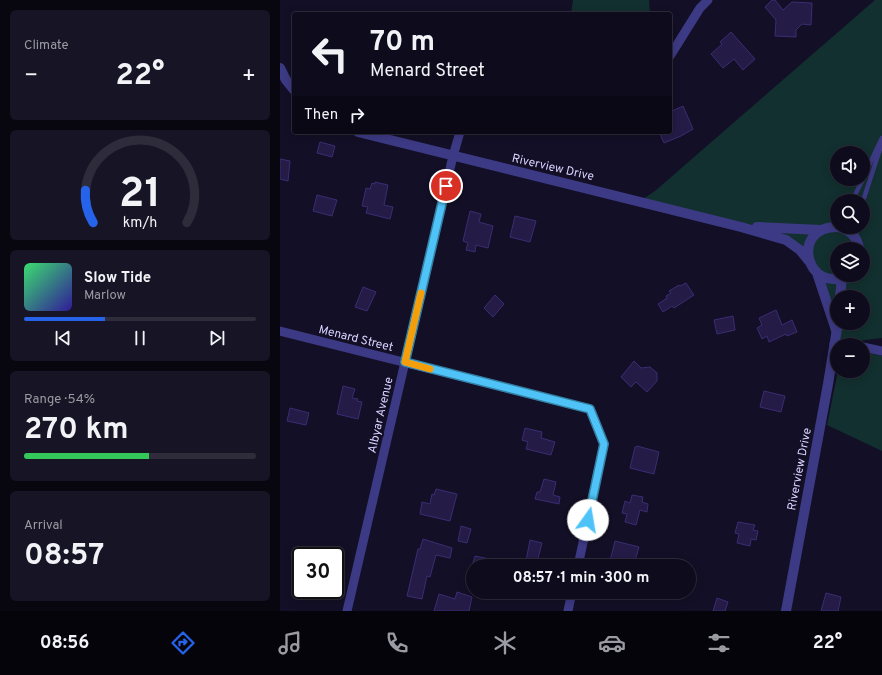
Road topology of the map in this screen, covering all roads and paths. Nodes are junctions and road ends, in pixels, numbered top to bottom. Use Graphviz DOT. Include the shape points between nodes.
graph roads {
  1 [pos="708,0"];
  2 [pos="672,53"];
  3 [pos="280,68"];
  4 [pos="292,88"];
  5 [pos="366,134"];
  6 [pos="460,134"];
  7 [pos="882,138"];
  8 [pos="882,143"];
  9 [pos="454,156"];
  10 [pos="870,164"];
  11 [pos="866,194"];
  12 [pos="741,227"];
  13 [pos="830,227"];
  14 [pos="821,230"];
  15 [pos="852,234"];
  16 [pos="856,234"];
  17 [pos="856,239"];
  18 [pos="857,242"];
  19 [pos="808,261"];
  20 [pos="817,273"];
  21 [pos="830,279"];
  22 [pos="830,308"];
  23 [pos="280,331"];
  24 [pos="870,348"];
  25 [pos="882,351"];
  26 [pos="405,362"];
  27 [pos="830,371"];
  28 [pos="579,559"];
  29 [pos="571,599"];
  30 [pos="347,611"];
  31 [pos="568,611"];
  32 [pos="786,611"];
  1 -- 2 [label="street" via="700,8"];
  3 -- 4 [label="street"];
  5 -- 9 [label="street, Riverview Drive"];
  6 -- 9 [label="street, Albyar Avenue"];
  7 -- 10 [label="lane"];
  8 -- 11 [label="lane"];
  9 -- 12 [label="street, Riverview Drive"];
  9 -- 26 [label="street, Albyar Avenue"];
  12 -- 14 [label="street, Riverview Drive"];
  12 -- 19 [label="street, Riverview Drive" via="786,240 800,250"];
  13 -- 14 [label="street, Riverview Drive"];
  14 -- 19 [label="street" via="809,243"];
  15 -- 17 [label="street, Riverview Drive"];
  16 -- 17 [label="lane"];
  17 -- 18 [label="street"];
  19 -- 20 [label="street, Riverview Drive"];
  20 -- 21 [label="street"];
  20 -- 22 [label="street, Riverview Drive"];
  23 -- 26 [label="street, Menard Street"];
  24 -- 25 [label="street"];
  26 -- 28 [label="street, Menard Street" via="590,409 604,444"];
  26 -- 30 [label="street, Albyar Avenue"];
  27 -- 32 [label="street, Riverview Drive"];
  29 -- 31 [label="street"];
}
